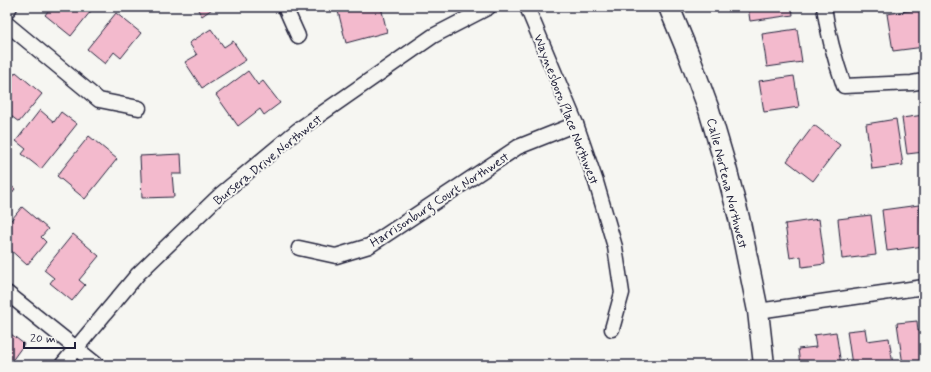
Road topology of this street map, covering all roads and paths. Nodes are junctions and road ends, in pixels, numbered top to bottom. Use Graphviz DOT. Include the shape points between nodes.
graph roads {
  1 [pos="10,7"];
  2 [pos="285,7"];
  3 [pos="488,7"];
  4 [pos="527,7"];
  5 [pos="669,7"];
  6 [pos="824,7"];
  7 [pos="7,11"];
  8 [pos="7,24"];
  9 [pos="298,36"];
  10 [pos="924,81"];
  11 [pos="139,108"];
  12 [pos="576,124"];
  13 [pos="299,248"];
  14 [pos="924,287"];
  15 [pos="7,293"];
  16 [pos="758,311"];
  17 [pos="612,329"];
  18 [pos="75,347"];
  19 [pos="62,365"];
  20 [pos="97,365"];
  21 [pos="764,365"];
  1 -- 7 [label="street"];
  2 -- 9 [label="street"];
  3 -- 18 [label="street, Bursera Drive Northwest" via="433,36 298,130 220,195 138,274"];
  4 -- 12 [label="street, Waynesboro Place Northwest"];
  5 -- 16 [label="street, Calle Nortena Northwest" via="711,116 739,218"];
  6 -- 10 [label="street" via="827,30 844,86"];
  8 -- 11 [label="street" via="99,100"];
  12 -- 13 [label="street, Harrisonburg Court Northwest" via="518,147 369,246 336,256"];
  12 -- 17 [label="street, Waynesboro Place Northwest" via="615,247 622,293"];
  14 -- 16 [label="street"];
  15 -- 18 [label="street"];
  16 -- 21 [label="street, Calle Nortena Northwest"];
  18 -- 19 [label="street, Bursera Drive Northwest"];
  18 -- 20 [label="street"];
}
